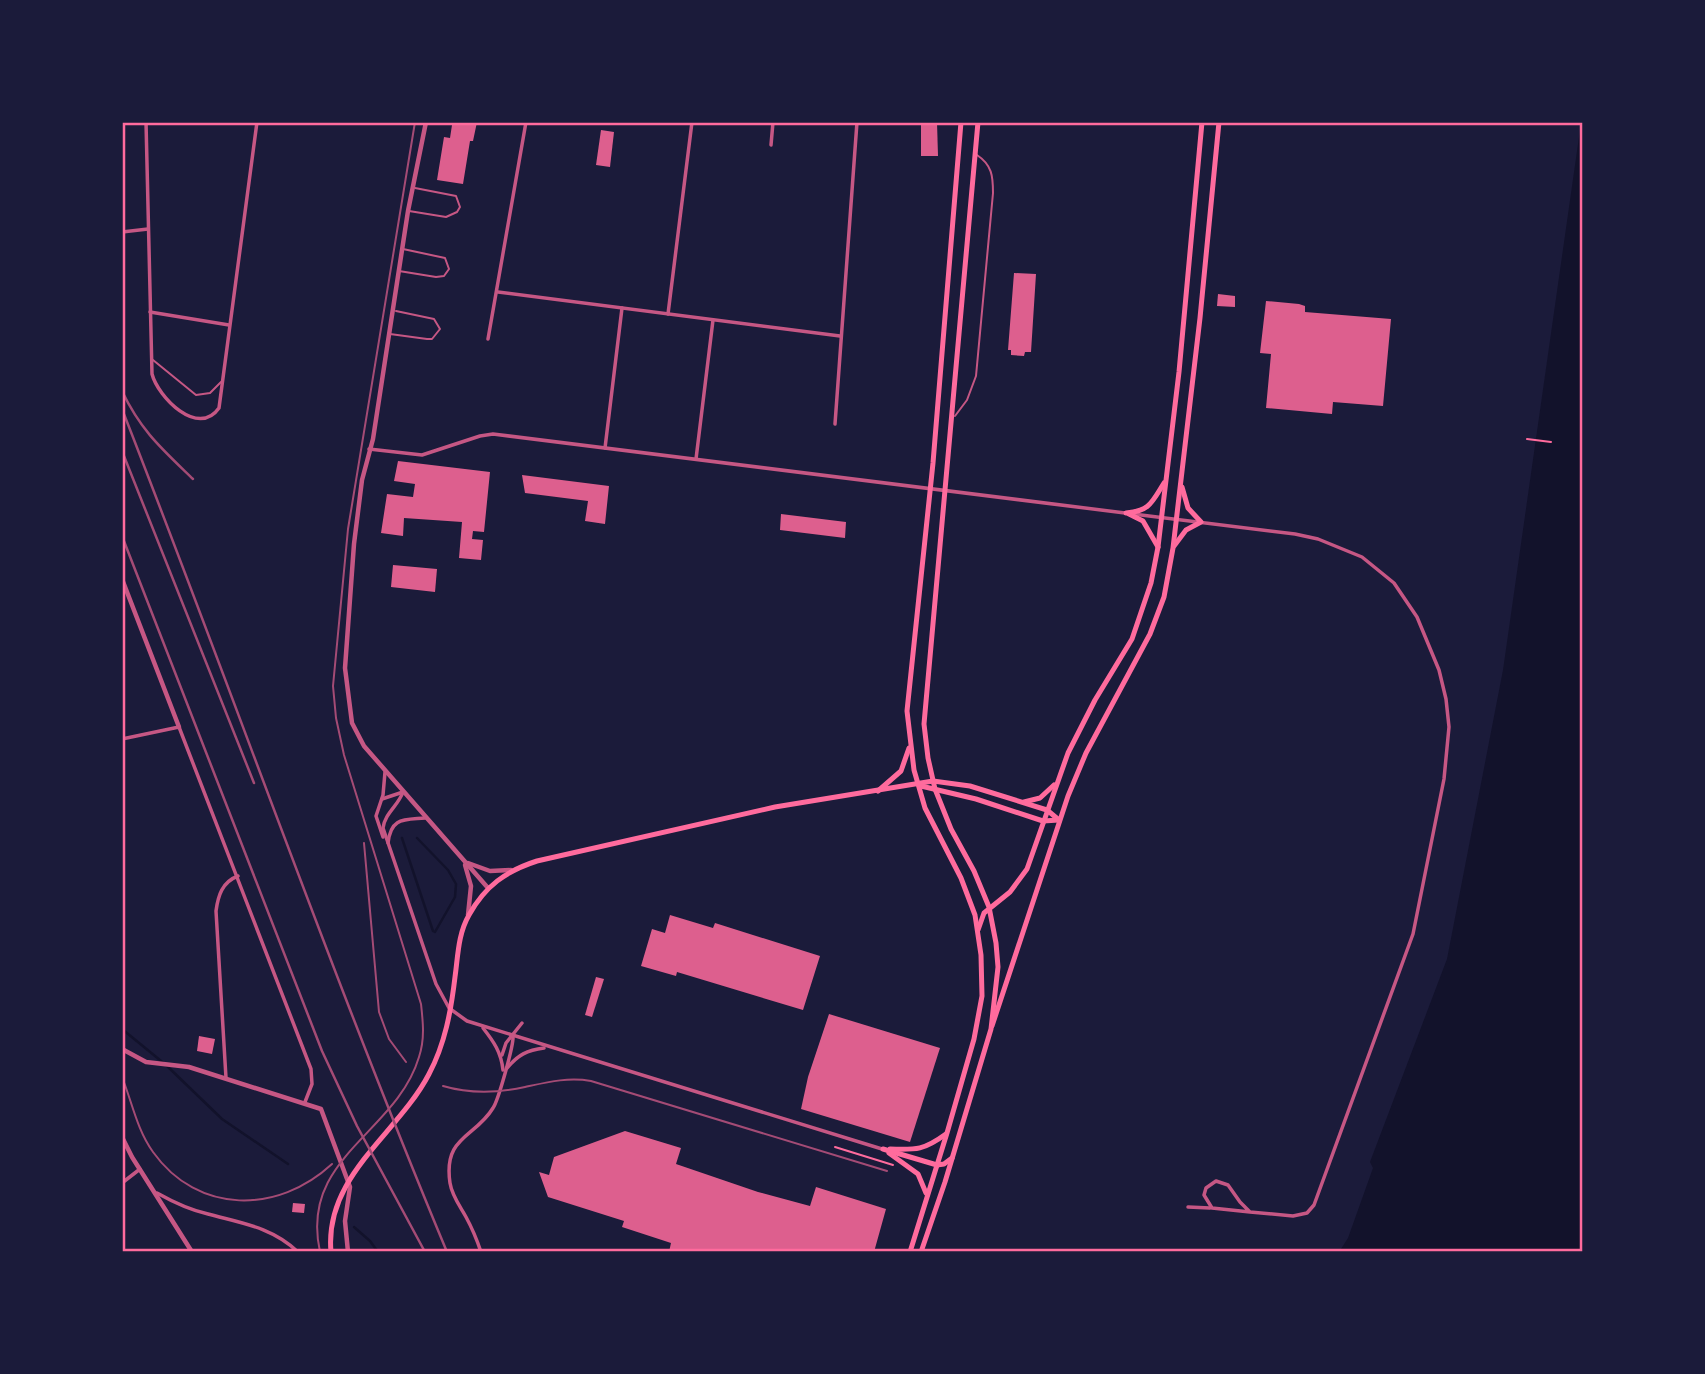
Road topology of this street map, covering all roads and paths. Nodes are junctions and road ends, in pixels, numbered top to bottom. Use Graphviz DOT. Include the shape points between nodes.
graph roads {
  1 [pos="146,122"];
  2 [pos="257,122"];
  3 [pos="425,122"];
  4 [pos="526,122"];
  5 [pos="692,122"];
  6 [pos="774,122"];
  7 [pos="857,122"];
  8 [pos="961,122"];
  9 [pos="978,122"];
  10 [pos="1202,122"];
  11 [pos="1219,122"];
  12 [pos="771,145"];
  13 [pos="975,153"];
  14 [pos="412,187"];
  15 [pos="408,211"];
  16 [pos="148,229"];
  17 [pos="122,232"];
  18 [pos="402,248"];
  19 [pos="398,270"];
  20 [pos="1188,281"];
  21 [pos="1204,283"];
  22 [pos="498,292"];
  23 [pos="622,308"];
  24 [pos="393,311"];
  25 [pos="150,312"];
  26 [pos="668,314"];
  27 [pos="713,320"];
  28 [pos="229,325"];
  29 [pos="389,334"];
  30 [pos="840,336"];
  31 [pos="488,339"];
  32 [pos="151,357"];
  33 [pos="221,381"];
  34 [pos="952,420"];
  35 [pos="835,424"];
  36 [pos="1527,439"];
  37 [pos="1551,442"];
  38 [pos="605,448"];
  39 [pos="369,449"];
  40 [pos="696,459"];
  41 [pos="1166,480"];
  42 [pos="1181,481"];
  43 [pos="930,488"];
  44 [pos="946,490"];
  45 [pos="1126,513"];
  46 [pos="1161,517"];
  47 [pos="1176,519"];
  48 [pos="1201,522"];
  49 [pos="1158,547"];
  50 [pos="1173,548"];
  51 [pos="122,579"];
  52 [pos="179,727"];
  53 [pos="122,739"];
  54 [pos="909,745"];
  55 [pos="386,772"];
  56 [pos="933,781"];
  57 [pos="1056,782"];
  58 [pos="918,785"];
  59 [pos="935,789"];
  60 [pos="878,791"];
  61 [pos="402,792"];
  62 [pos="382,799"];
  63 [pos="1021,802"];
  64 [pos="1047,810"];
  65 [pos="425,818"];
  66 [pos="1059,820"];
  67 [pos="1043,821"];
  68 [pos="387,845"];
  69 [pos="464,861"];
  70 [pos="511,870"];
  71 [pos="238,876"];
  72 [pos="488,888"];
  73 [pos="989,907"];
  74 [pos="468,916"];
  75 [pos="978,930"];
  76 [pos="522,1024"];
  77 [pos="481,1026"];
  78 [pos="991,1029"];
  79 [pos="513,1036"];
  80 [pos="549,1048"];
  81 [pos="122,1049"];
  82 [pos="502,1057"];
  83 [pos="503,1073"];
  84 [pos="226,1078"];
  85 [pos="305,1102"];
  86 [pos="947,1133"];
  87 [pos="122,1137"];
  88 [pos="835,1147"];
  89 [pos="883,1149"];
  90 [pos="952,1158"];
  91 [pos="893,1165"];
  92 [pos="937,1165"];
  93 [pos="140,1168"];
  94 [pos="122,1183"];
  95 [pos="157,1193"];
  96 [pos="927,1198"];
  97 [pos="1188,1207"];
  98 [pos="1212,1208"];
  99 [pos="1250,1212"];
  100 [pos="192,1251"];
  101 [pos="298,1251"];
  102 [pos="331,1251"];
  103 [pos="348,1251"];
  104 [pos="481,1251"];
  105 [pos="909,1251"];
  106 [pos="921,1251"];
  1 -- 16 [label="street"];
  2 -- 28 [label="street"];
  3 -- 14 [label="street"];
  4 -- 22 [label="street"];
  5 -- 26 [label="street"];
  6 -- 12 [label="street"];
  7 -- 30 [label="street"];
  8 -- 43 [label="main road"];
  9 -- 13 [label="main road"];
  10 -- 20 [label="main road"];
  11 -- 21 [label="main road"];
  13 -- 34 [label="main road"];
  13 -- 34 [label="lane" via="993,175 991,207 976,376 967,400"];
  14 -- 15 [label="street"];
  14 -- 15 [label="lane" via="450,193 460,207 446,217"];
  15 -- 18 [label="street"];
  16 -- 17 [label="street"];
  16 -- 25 [label="street"];
  18 -- 19 [label="street"];
  18 -- 19 [label="lane" via="445,258 449,269 436,277"];
  19 -- 24 [label="street"];
  20 -- 21 [label="main road"];
  20 -- 41 [label="main road"];
  21 -- 42 [label="main road"];
  22 -- 23 [label="street"];
  22 -- 31 [label="street"];
  23 -- 26 [label="street"];
  23 -- 38 [label="street"];
  24 -- 29 [label="street"];
  24 -- 29 [label="lane" via="429,316 440,329 432,339"];
  25 -- 28 [label="street"];
  25 -- 32 [label="street"];
  26 -- 27 [label="street"];
  27 -- 30 [label="street"];
  27 -- 40 [label="street"];
  28 -- 33 [label="street"];
  29 -- 39 [label="street"];
  30 -- 35 [label="street"];
  32 -- 33 [label="lane" via="197,395 210,393"];
  32 -- 33 [label="street" via="154,381 186,415 213,416 219,408"];
  34 -- 44 [label="main road"];
  36 -- 37 [label="path"];
  38 -- 39 [label="street" via="493,435 422,455"];
  38 -- 40 [label="street"];
  39 -- 55 [label="street" via="354,544 346,678 354,729"];
  40 -- 43 [label="street"];
  41 -- 45 [label="main road" via="1149,506"];
  41 -- 46 [label="main road"];
  42 -- 47 [label="main road"];
  42 -- 48 [label="main road" via="1188,508"];
  43 -- 44 [label="street"];
  43 -- 54 [label="main road" via="908,700"];
  44 -- 45 [label="street"];
  44 -- 56 [label="main road" via="925,703"];
  45 -- 46 [label="street"];
  45 -- 49 [label="main road" via="1143,521"];
  46 -- 47 [label="street"];
  46 -- 49 [label="main road"];
  47 -- 48 [label="street"];
  47 -- 50 [label="main road"];
  48 -- 50 [label="main road" via="1186,530"];
  48 -- 99 [label="street" via="1318,539 1379,569 1403,594 1426,636 1444,689 1449,727 1444,779 1409,948 1314,1205 1307,1213 1293,1216"];
  49 -- 57 [label="main road" via="1132,639 1080,726"];
  50 -- 66 [label="main road" via="1156,622 1086,753"];
  51 -- 52 [label="street"];
  52 -- 53 [label="street"];
  52 -- 71 [label="street"];
  54 -- 58 [label="main road"];
  54 -- 60 [label="main road" via="901,771"];
  55 -- 61 [label="street"];
  55 -- 62 [label="street"];
  56 -- 58 [label="main road"];
  56 -- 59 [label="main road"];
  56 -- 63 [label="main road" via="970,786"];
  57 -- 63 [label="main road" via="1040,797"];
  57 -- 64 [label="main road"];
  58 -- 59 [label="main road"];
  58 -- 60 [label="main road"];
  58 -- 75 [label="main road" via="931,822 967,892"];
  59 -- 67 [label="main road"];
  59 -- 73 [label="main road"];
  60 -- 70 [label="main road" via="711,821"];
  61 -- 62 [label="street"];
  61 -- 65 [label="street"];
  61 -- 68 [label="street" via="384,821"];
  62 -- 68 [label="street" via="376,816"];
  63 -- 64 [label="main road"];
  64 -- 66 [label="main road"];
  64 -- 67 [label="main road"];
  65 -- 68 [label="street" via="394,824"];
  65 -- 69 [label="street"];
  66 -- 67 [label="main road"];
  66 -- 78 [label="main road"];
  67 -- 73 [label="main road" via="1019,882"];
  68 -- 77 [label="street" via="444,1000 456,1014"];
  69 -- 70 [label="street" via="490,871"];
  69 -- 72 [label="street"];
  69 -- 74 [label="street" via="471,886"];
  70 -- 72 [label="main road"];
  71 -- 84 [label="street" via="220,891 216,911"];
  71 -- 85 [label="street" via="311,1069 312,1084"];
  72 -- 74 [label="main road"];
  73 -- 75 [label="main road"];
  73 -- 78 [label="main road" via="998,967"];
  74 -- 102 [label="main road" via="459,942 442,1046 428,1077 353,1174 334,1216"];
  75 -- 86 [label="main road" via="979,1017"];
  76 -- 79 [label="street"];
  77 -- 79 [label="street"];
  77 -- 82 [label="street"];
  78 -- 90 [label="main road"];
  79 -- 80 [label="street"];
  79 -- 82 [label="street"];
  79 -- 83 [label="street"];
  80 -- 83 [label="street" via="517,1056"];
  80 -- 89 [label="street"];
  81 -- 84 [label="street" via="160,1066 177,1065"];
  82 -- 83 [label="street"];
  83 -- 104 [label="street" via="493,1108 460,1140 449,1169 454,1197"];
  84 -- 85 [label="street"];
  85 -- 103 [label="street" via="324,1112 348,1177"];
  86 -- 89 [label="main road" via="918,1150"];
  86 -- 92 [label="main road"];
  87 -- 93 [label="street"];
  88 -- 91 [label="path"];
  89 -- 92 [label="main road"];
  89 -- 96 [label="main road" via="918,1174"];
  90 -- 92 [label="main road"];
  90 -- 106 [label="main road"];
  92 -- 96 [label="main road"];
  93 -- 94 [label="street"];
  93 -- 95 [label="street"];
  95 -- 100 [label="street"];
  95 -- 101 [label="street" via="206,1214 274,1233"];
  96 -- 105 [label="main road"];
  97 -- 98 [label="street"];
  98 -- 99 [label="street"];
  98 -- 99 [label="street" via="1204,1195 1216,1181 1228,1185"];
}
